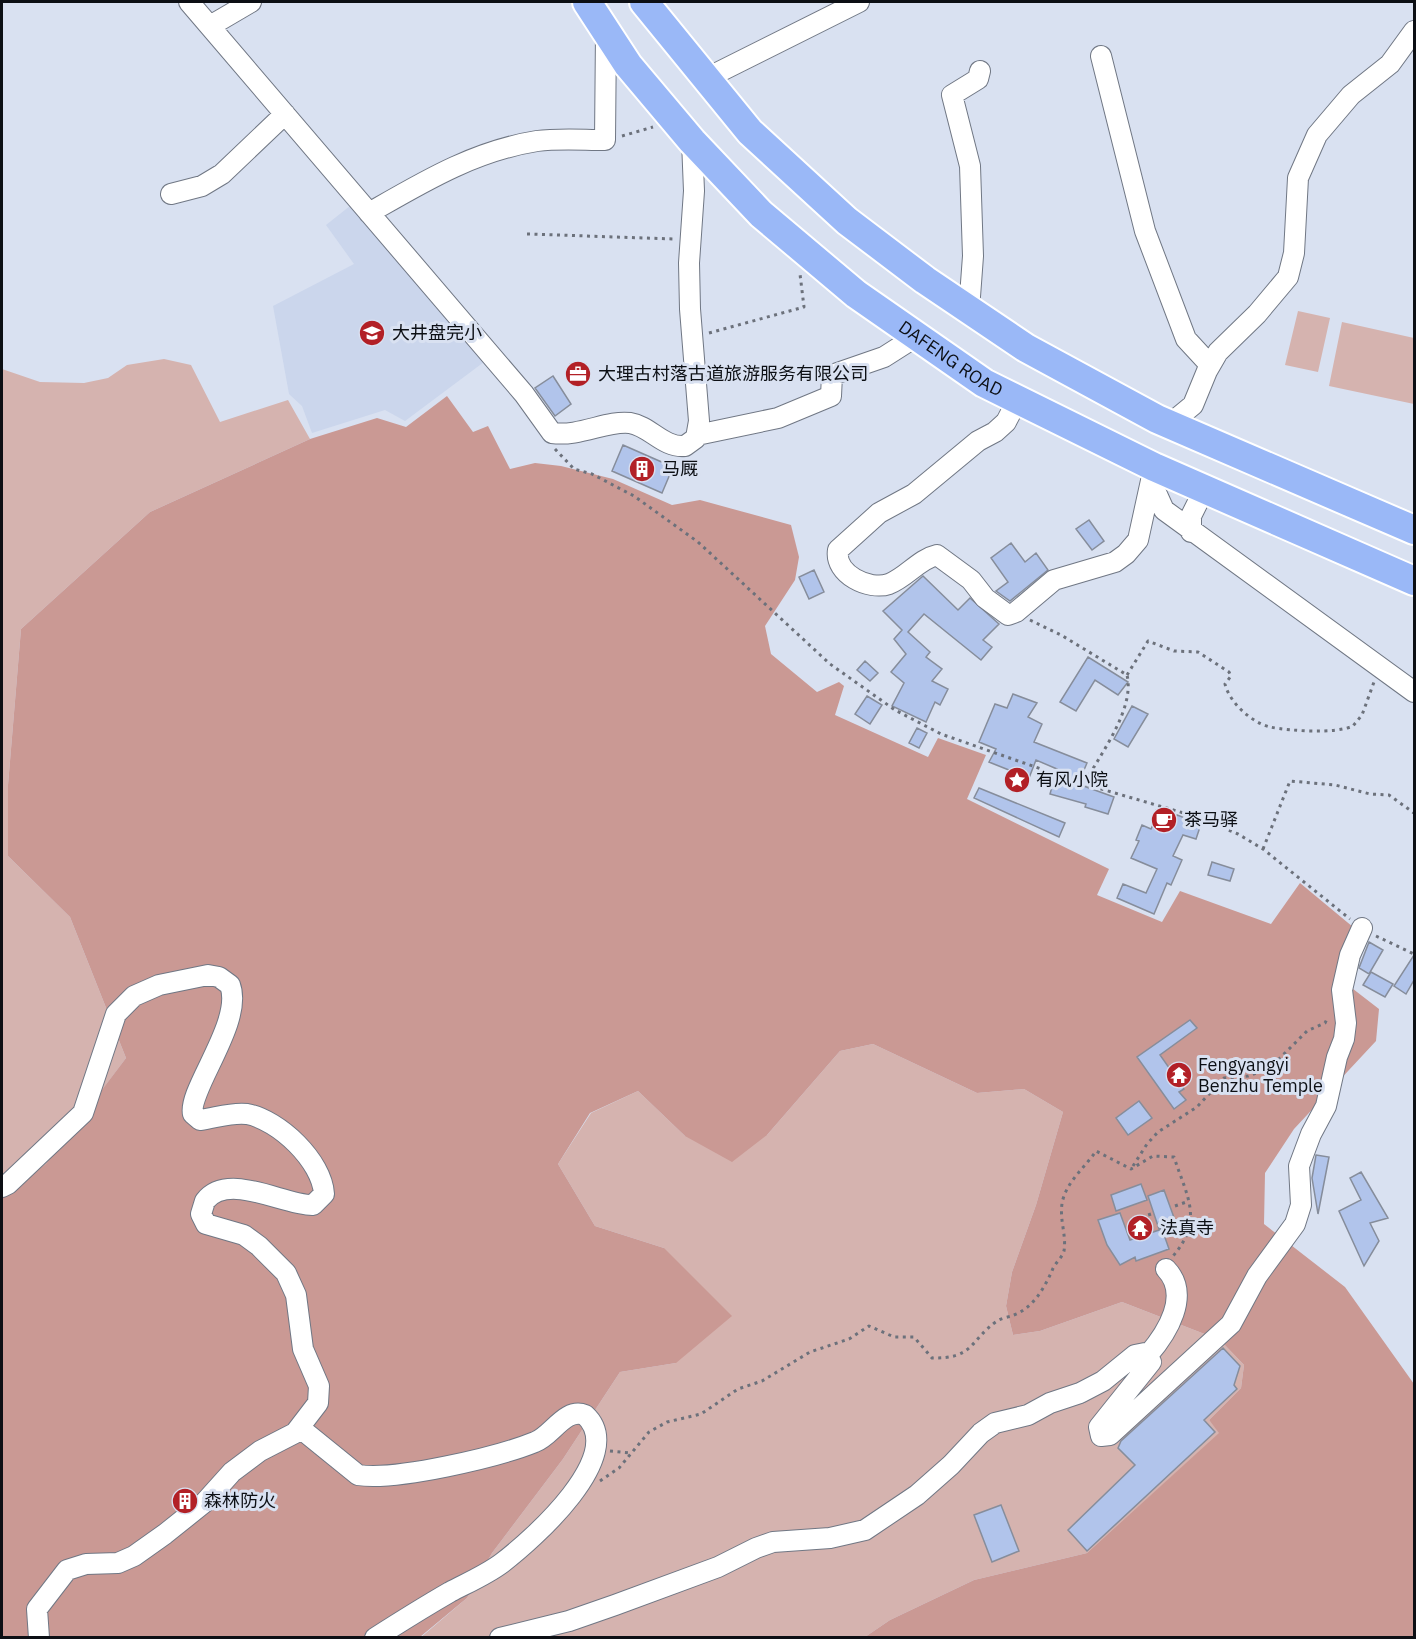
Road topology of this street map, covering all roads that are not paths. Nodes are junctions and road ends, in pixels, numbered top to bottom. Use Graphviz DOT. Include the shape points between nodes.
graph roads {
  1 [pos="189,2"];
  2 [pos="251,2"];
  3 [pos="586,2"];
  4 [pos="644,2"];
  5 [pos="859,2"];
  6 [pos="210,26"];
  7 [pos="1414,31"];
  8 [pos="606,32"];
  9 [pos="1101,56"];
  10 [pos="980,71"];
  11 [pos="705,79"];
  12 [pos="285,114"];
  13 [pos="683,131"];
  14 [pos="171,194"];
  15 [pos="369,213"];
  16 [pos="969,310"];
  17 [pos="917,336"];
  18 [pos="1210,365"];
  19 [pos="1018,399"];
  20 [pos="1170,424"];
  21 [pos="697,435"];
  22 [pos="1154,467"];
  23 [pos="1205,488"];
  24 [pos="1414,530"];
  25 [pos="1191,532"];
  26 [pos="1414,581"];
  27 [pos="1414,692"];
  28 [pos="1362,928"];
  29 [pos="2,1187"];
  30 [pos="1166,1269"];
  31 [pos="1148,1355"];
  32 [pos="300,1428"];
  33 [pos="39,1638"];
  34 [pos="375,1638"];
  35 [pos="500,1638"];
  1 -- 6 [label="street"];
  2 -- 6 [label="street"];
  3 -- 8 [label="highway, DAFENG ROAD"];
  4 -- 11 [label="highway"];
  5 -- 11 [label="street"];
  6 -- 12 [label="street"];
  7 -- 18 [label="street" via="1390,64 1351,95 1317,135 1298,178 1294,253 1288,277"];
  8 -- 13 [label="highway, DAFENG ROAD"];
  8 -- 15 [label="street" via="605,140 539,141 479,155 448,167"];
  9 -- 18 [label="street" via="1144,231 1186,339"];
  10 -- 16 [label="street" via="978,79 952,95 970,166 973,255"];
  11 -- 16 [label="highway" via="750,132 847,221"];
  12 -- 14 [label="street" via="222,174 202,186"];
  12 -- 15 [label="street"];
  13 -- 17 [label="highway, DAFENG ROAD" via="761,214 856,294"];
  13 -- 21 [label="street" via="694,190 690,309"];
  15 -- 21 [label="street" via="524,394 552,433 573,434 627,423 672,445 685,446"];
  16 -- 20 [label="highway" via="1026,348"];
  17 -- 19 [label="highway, DAFENG ROAD" via="984,382"];
  17 -- 21 [label="street" via="884,357 832,375 831,396 778,418"];
  18 -- 20 [label="street" via="1193,405"];
  19 -- 22 [label="highway, DAFENG ROAD"];
  19 -- 22 [label="street" via="1006,422 914,494 879,513 838,550 837,557 851,577 868,585 885,585 937,555 1008,615 1054,580 1115,562 1126,554 1138,540"];
  20 -- 22 [label="highway"];
  20 -- 24 [label="highway"];
  22 -- 23 [label="highway, DAFENG ROAD"];
  22 -- 25 [label="street" via="1155,490 1164,510"];
  23 -- 25 [label="street" via="1191,516"];
  23 -- 26 [label="highway, DAFENG ROAD"];
  25 -- 27 [label="street"];
  28 -- 31 [label="street" via="1350,955 1341,999 1346,1023 1344,1039 1326,1106 1299,1166 1301,1205 1295,1224 1252,1285 1231,1324 1110,1435 1101,1436 1099,1427 1151,1362"];
  29 -- 32 [label="street" via="83,1113 116,1014 134,996 159,985 208,975 230,985 233,1000 224,1034 192,1111 200,1120 248,1114 279,1129 313,1161 322,1176 324,1194 317,1203 306,1205 268,1193 228,1190 208,1197 201,1214 206,1224 243,1235 260,1246 291,1281 303,1349 320,1394"];
  30 -- 31 [label="street" via="1174,1277 1177,1298 1168,1325"];
  31 -- 35 [label="street" via="1135,1355 1103,1381 1080,1393 1028,1415 995,1423 917,1495 865,1530 849,1536 773,1542 615,1605"];
  32 -- 33 [label="street" via="232,1472 204,1502 134,1556 118,1563 86,1564 67,1570 37,1609"];
  32 -- 34 [label="street" via="358,1475 370,1477 413,1473 527,1445 547,1436 570,1415 581,1413 594,1428 597,1447 592,1463 568,1500 529,1540 500,1564"];
}
